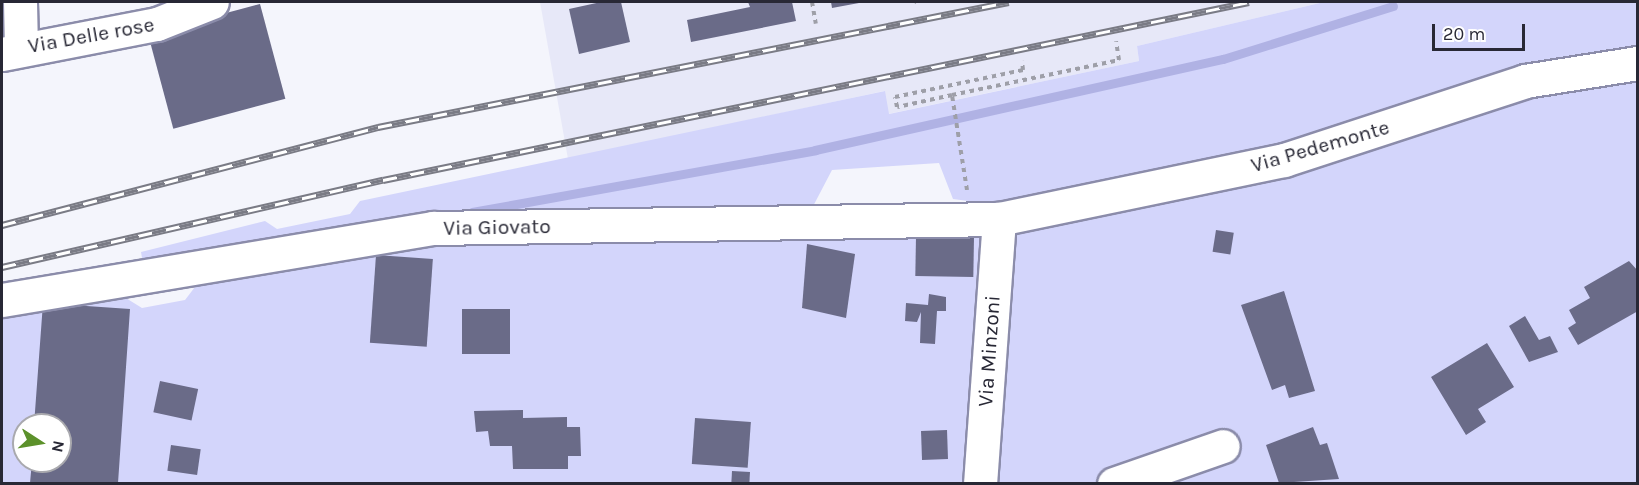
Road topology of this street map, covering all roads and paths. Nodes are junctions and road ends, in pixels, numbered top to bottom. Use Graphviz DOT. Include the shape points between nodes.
graph roads {
  1 [pos="20,2"];
  2 [pos="212,2"];
  3 [pos="812,2"];
  4 [pos="816,24"];
  5 [pos="1116,41"];
  6 [pos="11,51"];
  7 [pos="1022,61"];
  8 [pos="1638,63"];
  9 [pos="952,94"];
  10 [pos="951,219"];
  11 [pos="999,219"];
  12 [pos="2,300"];
  13 [pos="1223,446"];
  14 [pos="980,483"];
  15 [pos="1114,483"];
  1 -- 6 [label="street"];
  2 -- 6 [label="street, Via Delle rose" via="157,24"];
  3 -- 4 [label="path"];
  5 -- 9 [label="path" via="1119,60"];
  7 -- 9 [label="path" via="1023,70 895,97 897,106"];
  8 -- 11 [label="street, Via Pedemonte" via="1525,81 1284,160"];
  9 -- 10 [label="path" via="968,190"];
  10 -- 11 [label="street, Via Giovato"];
  10 -- 12 [label="street, Via Giovato" via="433,228"];
  11 -- 14 [label="street, Via Minzoni"];
  13 -- 15 [label="street"];
}
